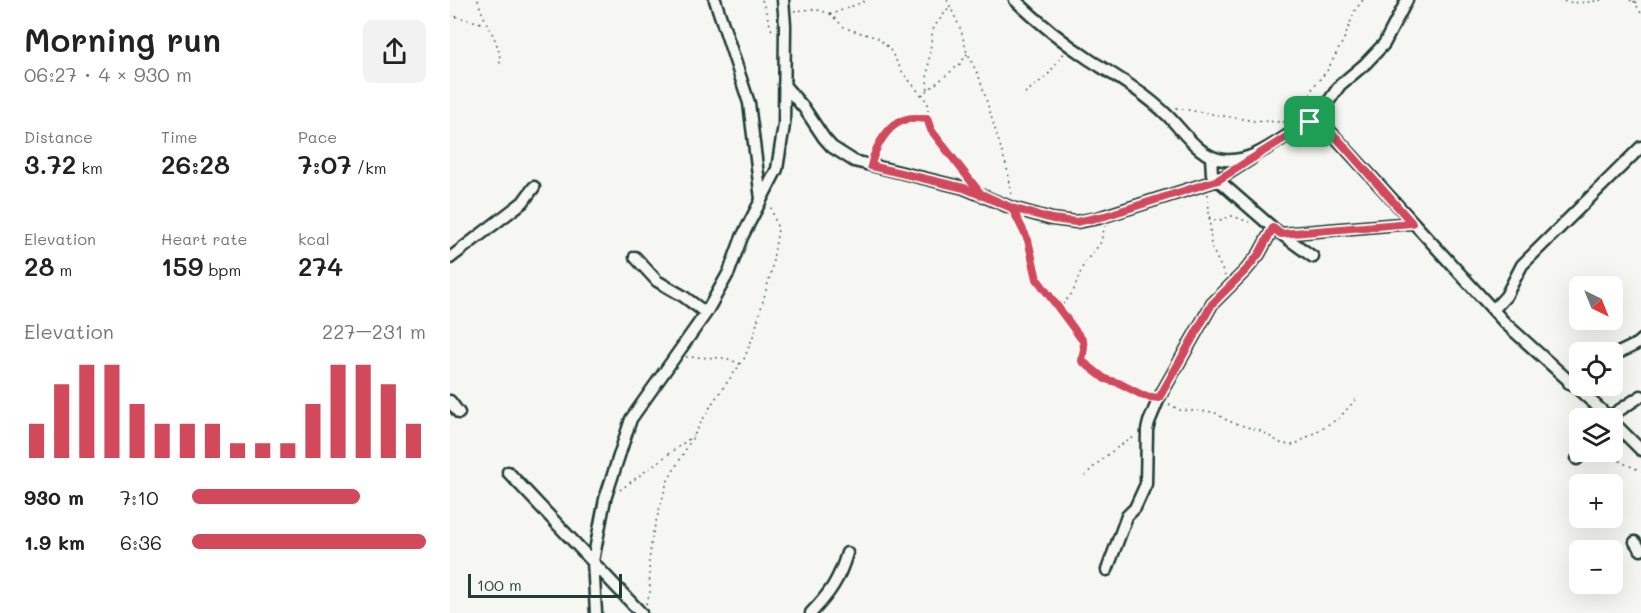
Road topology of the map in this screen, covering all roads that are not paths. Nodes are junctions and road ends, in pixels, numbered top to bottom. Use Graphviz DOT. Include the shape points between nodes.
graph roads {
  1 [pos="715,0"];
  2 [pos="783,0"];
  3 [pos="1015,0"];
  4 [pos="1407,0"];
  5 [pos="784,85"];
  6 [pos="1315,121"];
  7 [pos="1641,147"];
  8 [pos="1260,153"];
  9 [pos="1211,157"];
  10 [pos="1213,181"];
  11 [pos="534,188"];
  12 [pos="763,195"];
  13 [pos="1412,223"];
  14 [pos="1273,228"];
  15 [pos="635,257"];
  16 [pos="1313,257"];
  17 [pos="450,258"];
  18 [pos="1493,310"];
  19 [pos="706,313"];
  20 [pos="1641,340"];
  21 [pos="1623,351"];
  22 [pos="1569,383"];
  23 [pos="1583,396"];
  24 [pos="1641,396"];
  25 [pos="450,401"];
  26 [pos="1596,408"];
  27 [pos="1622,408"];
  28 [pos="459,413"];
  29 [pos="1623,433"];
  30 [pos="1641,450"];
  31 [pos="508,472"];
  32 [pos="847,553"];
  33 [pos="593,561"];
  34 [pos="1107,570"];
  35 [pos="596,613"];
  36 [pos="641,613"];
  37 [pos="811,613"];
  1 -- 12 [label="street" via="749,103"];
  2 -- 5 [label="street"];
  3 -- 9 [label="street" via="1069,45 1158,107"];
  4 -- 6 [label="street" via="1384,44 1340,85"];
  5 -- 10 [label="street" via="832,147 854,161 964,188 1052,219 1076,222 1105,216"];
  5 -- 12 [label="street" via="784,125 777,169"];
  6 -- 8 [label="street" via="1302,124"];
  6 -- 13 [label="street" via="1337,138"];
  7 -- 18 [label="street" via="1522,265 1506,296"];
  8 -- 9 [label="street" via="1233,160"];
  8 -- 10 [label="street"];
  9 -- 10 [label="street"];
  10 -- 14 [label="street"];
  11 -- 17 [label="street" via="523,202"];
  12 -- 19 [label="street"];
  13 -- 14 [label="street"];
  13 -- 18 [label="street"];
  14 -- 16 [label="street"];
  14 -- 34 [label="street" via="1259,254 1212,304 1160,397 1149,422 1146,484 1127,516"];
  15 -- 19 [label="street" via="657,281"];
  18 -- 22 [label="street"];
  19 -- 33 [label="street" via="631,419 605,499"];
  20 -- 21 [label="street"];
  23 -- 26 [label="street"];
  24 -- 27 [label="street"];
  25 -- 28 [label="street"];
  29 -- 30 [label="street"];
  31 -- 33 [label="street"];
  32 -- 37 [label="street" via="834,587"];
  33 -- 35 [label="street"];
  33 -- 36 [label="street"];
}
